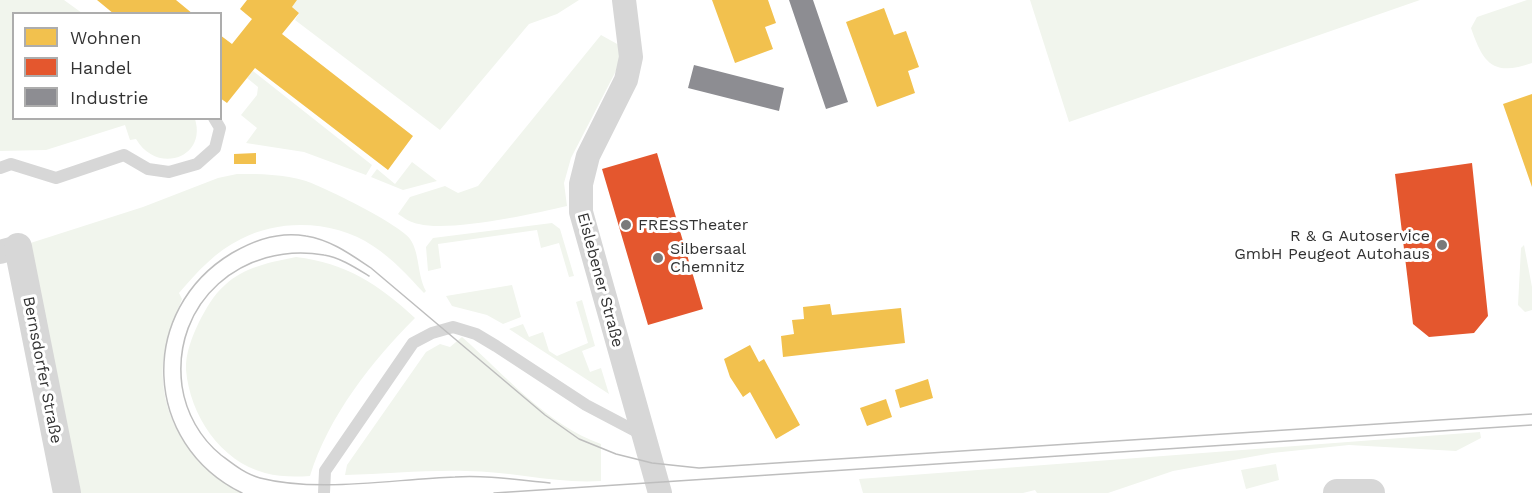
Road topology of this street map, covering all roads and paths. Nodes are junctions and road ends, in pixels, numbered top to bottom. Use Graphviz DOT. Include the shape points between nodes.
graph roads {
  1 [pos="624,0"];
  2 [pos="215,120"];
  3 [pos="0,168"];
  4 [pos="9,250"];
  5 [pos="645,436"];
  6 [pos="67,493"];
  7 [pos="324,493"];
  8 [pos="660,493"];
  9 [pos="1337,493"];
  10 [pos="1371,493"];
  1 -- 5 [label="street, Eislebener Straße" via="631,57 626,80 588,156 581,184 581,213"];
  2 -- 3 [label="lane" via="220,128 215,148 197,164 169,172 148,169 124,155 57,178 11,164"];
  4 -- 6 [label="street, Bernsdorfer Straße"];
  5 -- 7 [label="lane" via="586,405 476,334 453,327 413,343 325,471"];
  5 -- 8 [label="street, Eislebener Straße"];
  9 -- 10 [label="street"];
}
